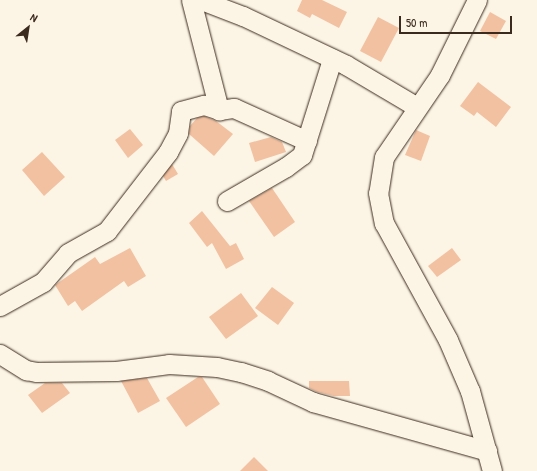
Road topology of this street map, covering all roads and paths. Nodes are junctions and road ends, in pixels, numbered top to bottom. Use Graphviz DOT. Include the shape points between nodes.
graph roads {
  1 [pos="191,0"];
  2 [pos="201,0"];
  3 [pos="477,0"];
  4 [pos="332,59"];
  5 [pos="417,108"];
  6 [pos="220,110"];
  7 [pos="307,141"];
  8 [pos="227,201"];
  9 [pos="0,306"];
  10 [pos="0,354"];
  11 [pos="486,452"];
  12 [pos="492,471"];
  1 -- 6 [label="street"];
  2 -- 4 [label="street" via="243,16"];
  3 -- 5 [label="street" via="440,75"];
  4 -- 5 [label="street"];
  4 -- 7 [label="street"];
  5 -- 11 [label="street" via="384,158 379,178 379,205 384,223 448,340 470,391"];
  6 -- 7 [label="street" via="234,108"];
  6 -- 9 [label="street" via="204,105 181,111 178,133 168,152 107,232 68,253 43,282"];
  7 -- 8 [label="street" via="302,155 286,168"];
  10 -- 11 [label="street" via="20,367 36,372 108,372 170,364 241,372 268,381 313,402"];
  11 -- 12 [label="street"];
}
